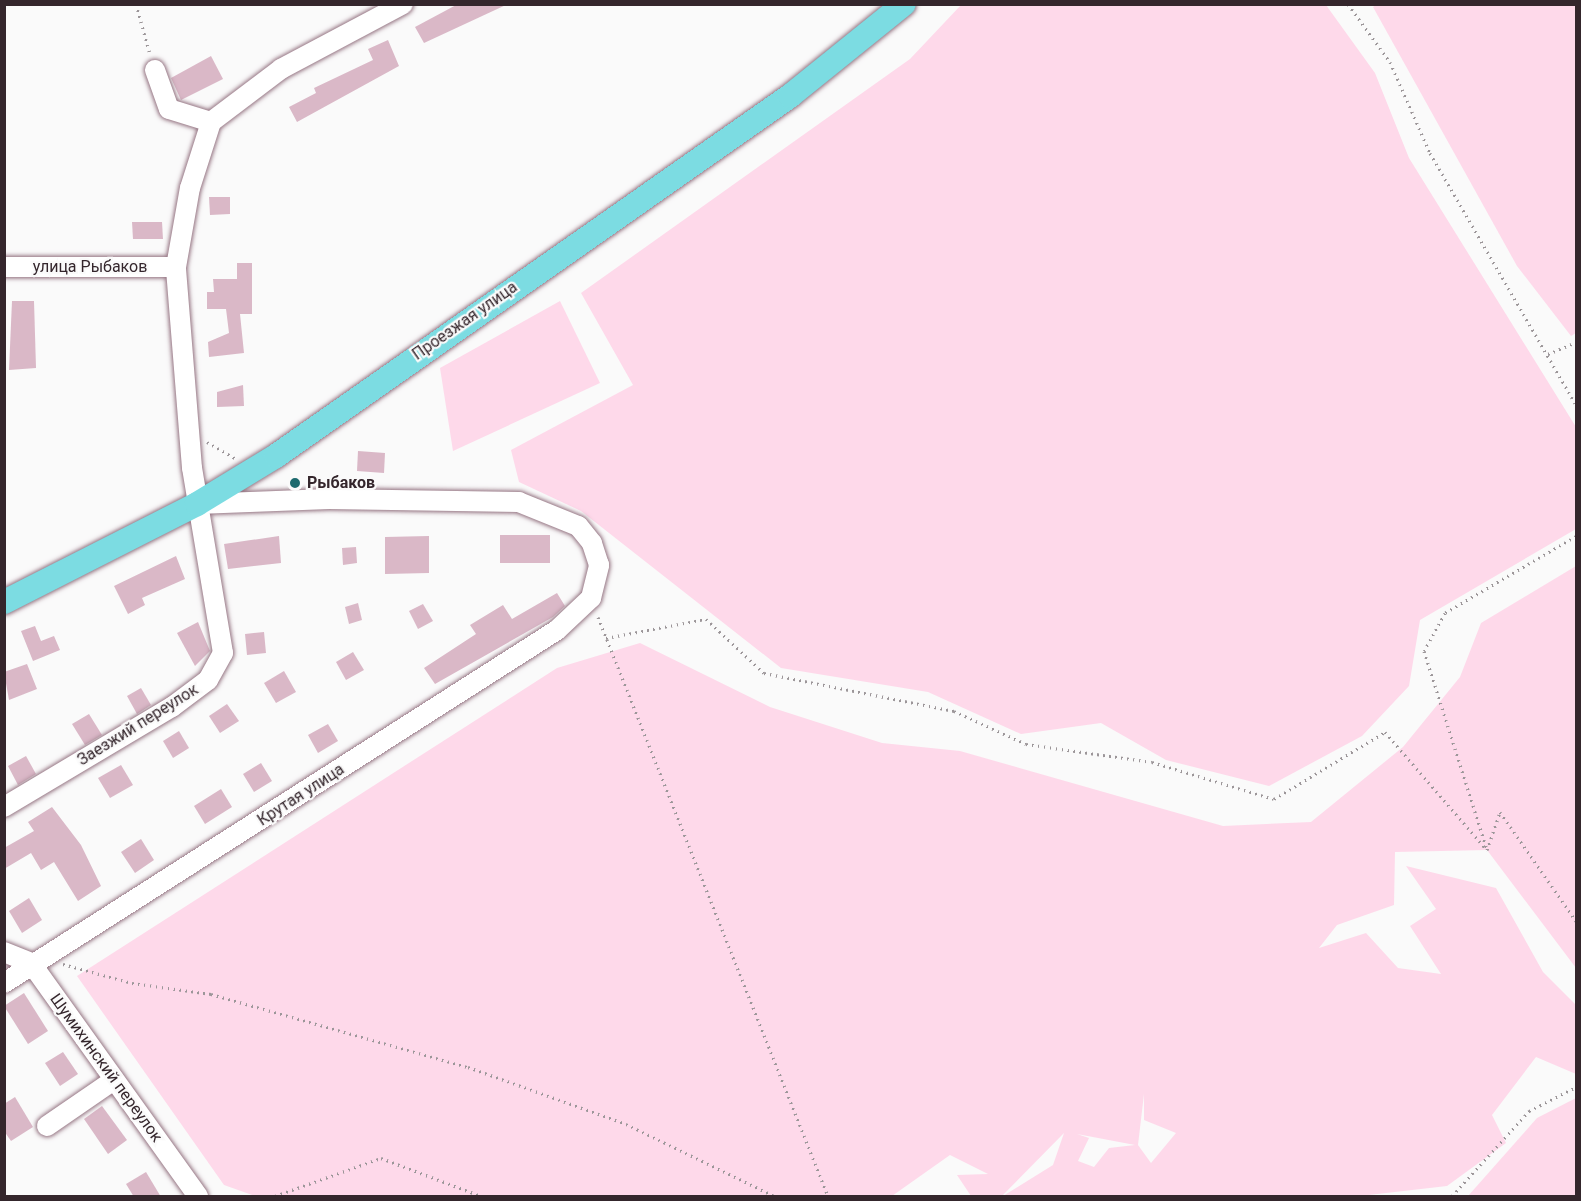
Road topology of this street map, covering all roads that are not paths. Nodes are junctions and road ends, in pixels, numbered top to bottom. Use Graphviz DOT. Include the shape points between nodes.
graph roads {
  1 [pos="403,4"];
  2 [pos="904,4"];
  3 [pos="154,70"];
  4 [pos="211,122"];
  5 [pos="4,267"];
  6 [pos="176,267"];
  7 [pos="197,504"];
  8 [pos="4,602"];
  9 [pos="4,807"];
  10 [pos="4,952"];
  11 [pos="38,958"];
  12 [pos="4,983"];
  13 [pos="114,1080"];
  14 [pos="47,1126"];
  15 [pos="198,1197"];
  1 -- 4 [label="street" via="281,69"];
  2 -- 7 [label="main road, Проезжая улица" via="790,96 276,456"];
  3 -- 4 [label="street" via="169,109"];
  4 -- 6 [label="street, Заезжий переулок" via="190,188"];
  5 -- 6 [label="street, улица Рыбаков"];
  6 -- 7 [label="street, Заезжий переулок"];
  7 -- 8 [label="main road, Проезжая улица"];
  7 -- 9 [label="street, Заезжий переулок" via="223,633 223,653 208,680"];
  7 -- 11 [label="street, Крутая улица" via="329,499 538,507 578,526 592,543 599,565 591,598 557,630"];
  10 -- 11 [label="street"];
  11 -- 12 [label="street, Крутая улица"];
  11 -- 13 [label="street, Шумихинский переулок"];
  13 -- 14 [label="street"];
  13 -- 15 [label="street, Шумихинский переулок"];
}
